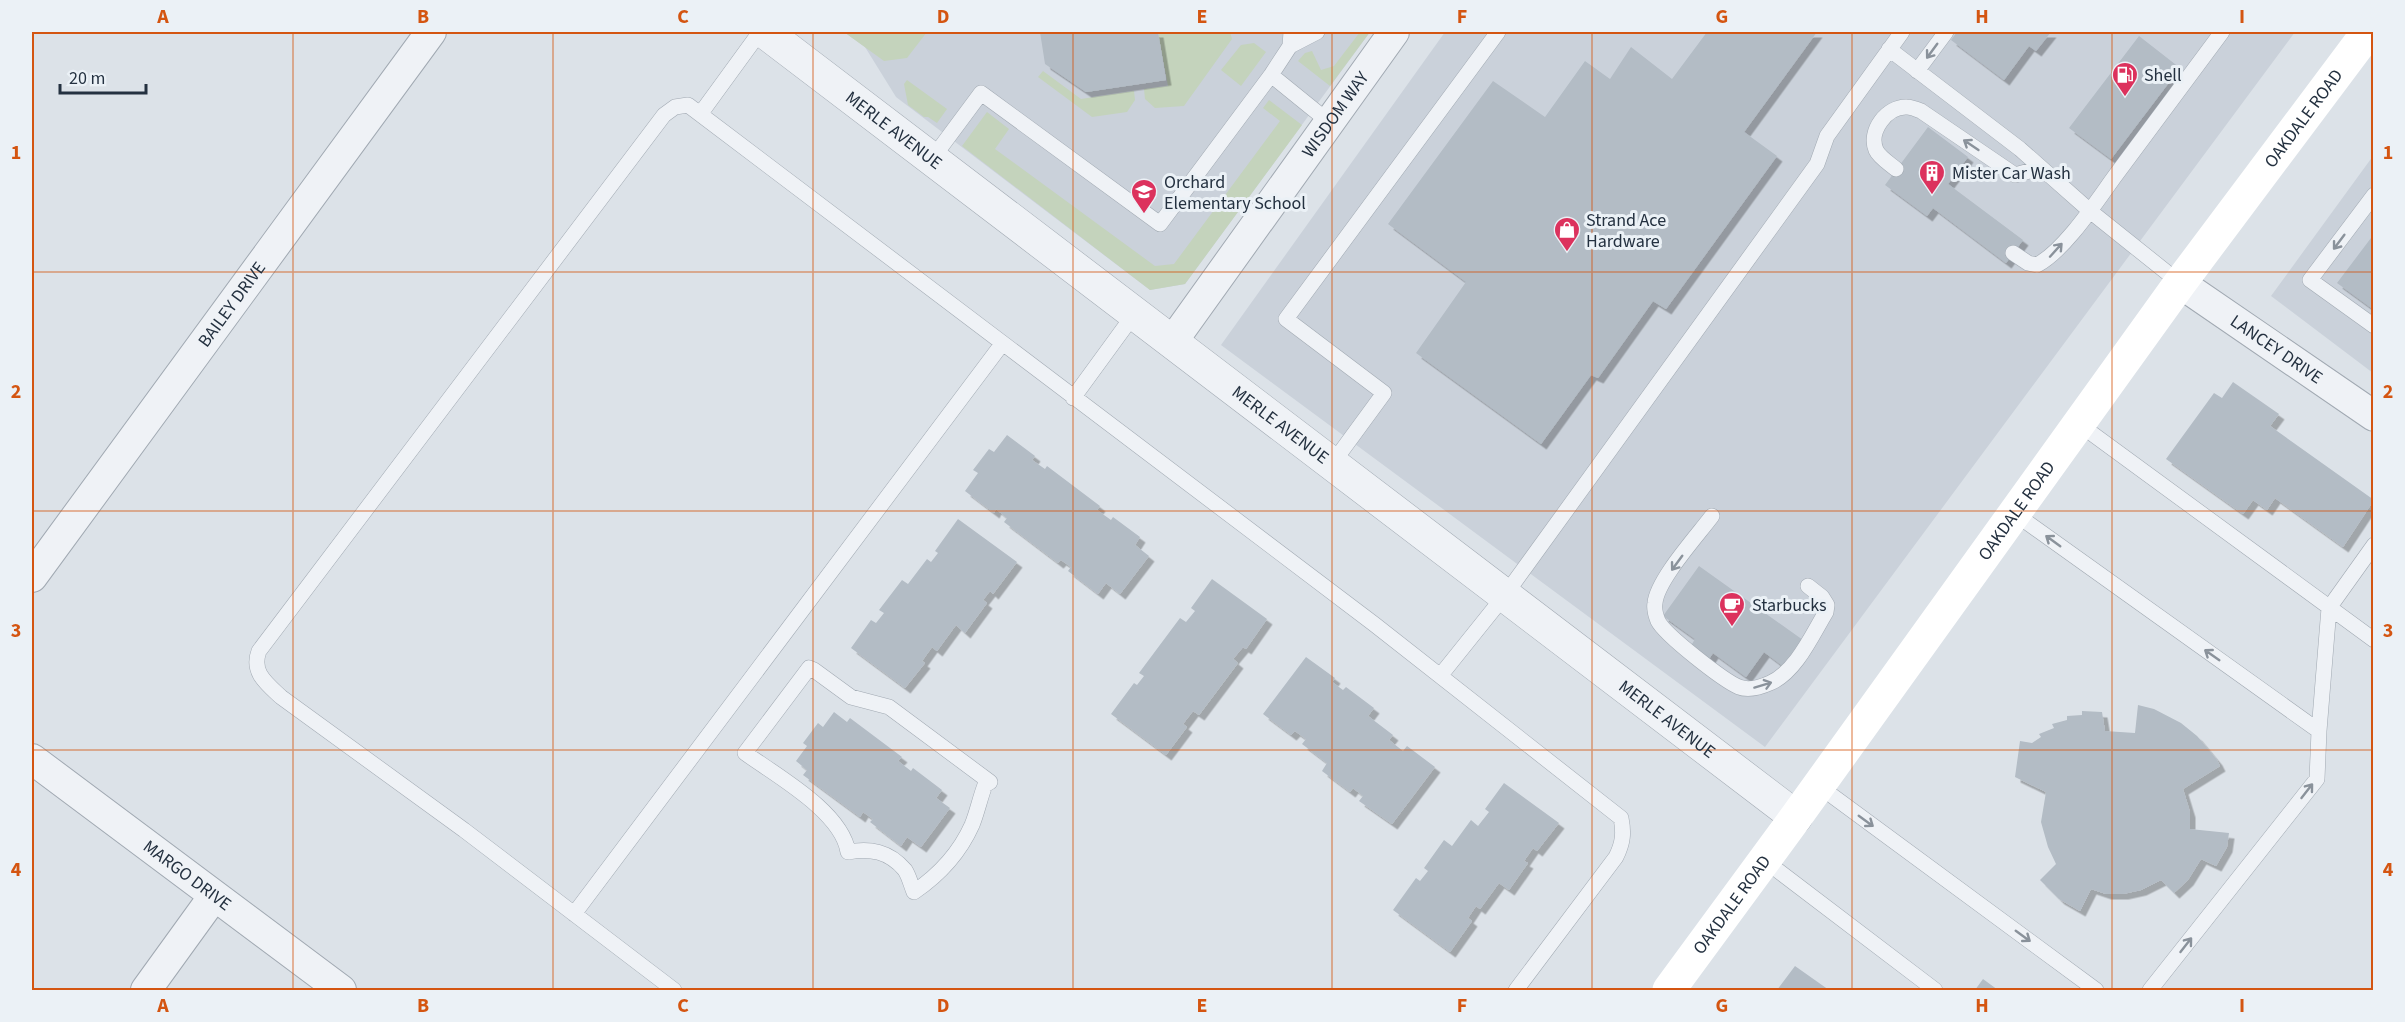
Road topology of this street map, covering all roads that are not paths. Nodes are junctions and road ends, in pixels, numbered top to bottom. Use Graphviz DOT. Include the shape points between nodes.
graph roads {
  1 [pos="431,32"];
  2 [pos="760,32"];
  3 [pos="765,32"];
  4 [pos="1317,32"];
  5 [pos="1394,32"];
  6 [pos="1498,32"];
  7 [pos="1902,32"];
  8 [pos="1946,32"];
  9 [pos="2222,32"];
  10 [pos="2368,32"];
  11 [pos="1291,39"];
  12 [pos="1889,49"];
  13 [pos="1917,71"];
  14 [pos="1271,75"];
  15 [pos="701,113"];
  16 [pos="1329,122"];
  17 [pos="932,159"];
  18 [pos="2040,168"];
  19 [pos="1896,169"];
  20 [pos="2373,195"];
  21 [pos="2090,211"];
  22 [pos="2013,253"];
  23 [pos="2180,283"];
  24 [pos="1135,314"];
  25 [pos="2373,326"];
  26 [pos="1172,342"];
  27 [pos="1002,344"];
  28 [pos="1073,398"];
  29 [pos="2373,416"];
  30 [pos="2079,424"];
  31 [pos="1332,464"];
  32 [pos="2014,513"];
  33 [pos="1712,516"];
  34 [pos="2373,545"];
  35 [pos="32,577"];
  36 [pos="1808,586"];
  37 [pos="1505,596"];
  38 [pos="2329,608"];
  39 [pos="2373,640"];
  40 [pos="814,670"];
  41 [pos="1440,676"];
  42 [pos="2319,731"];
  43 [pos="32,759"];
  44 [pos="1819,786"];
  45 [pos="1796,817"];
  46 [pos="1764,860"];
  47 [pos="214,896"];
  48 [pos="574,914"];
  49 [pos="146,990"];
  50 [pos="341,990"];
  51 [pos="674,990"];
  52 [pos="1516,990"];
  53 [pos="1668,990"];
  54 [pos="1935,990"];
  55 [pos="2096,990"];
  56 [pos="2150,990"];
  1 -- 35 [label="street, BAILEY DRIVE"];
  2 -- 15 [label="lane"];
  3 -- 17 [label="street, MERLE AVENUE"];
  4 -- 11 [label="lane"];
  5 -- 16 [label="street, WISDOM WAY"];
  6 -- 31 [label="lane" via="1286,319 1384,393"];
  7 -- 12 [label="lane"];
  8 -- 13 [label="lane, one-way"];
  9 -- 21 [label="lane"];
  10 -- 23 [label="main road, OAKDALE ROAD"];
  11 -- 14 [label="lane"];
  12 -- 13 [label="lane"];
  12 -- 37 [label="lane" via="1827,136 1817,164"];
  13 -- 18 [label="lane"];
  14 -- 16 [label="lane"];
  14 -- 17 [label="lane" via="1160,224 981,93"];
  15 -- 27 [label="lane"];
  15 -- 48 [label="lane" via="688,105 675,107 664,115 265,642 256,660 257,672 281,696"];
  16 -- 26 [label="street, WISDOM WAY"];
  17 -- 24 [label="street, MERLE AVENUE"];
  18 -- 19 [label="lane, one-way" via="2015,175 1920,111 1907,107 1894,109 1875,129 1877,153"];
  18 -- 21 [label="lane"];
  20 -- 25 [label="lane, one-way" via="2310,280"];
  22 -- 21 [label="lane, one-way" via="2037,265"];
  21 -- 23 [label="lane"];
  23 -- 29 [label="street, LANCEY DRIVE"];
  23 -- 30 [label="main road, OAKDALE ROAD"];
  24 -- 26 [label="street, MERLE AVENUE"];
  24 -- 28 [label="lane"];
  26 -- 31 [label="street, MERLE AVENUE"];
  27 -- 28 [label="lane"];
  27 -- 48 [label="lane"];
  28 -- 41 [label="lane"];
  30 -- 32 [label="main road, OAKDALE ROAD"];
  30 -- 38 [label="lane"];
  31 -- 37 [label="street, MERLE AVENUE"];
  42 -- 32 [label="lane, one-way"];
  32 -- 44 [label="main road, OAKDALE ROAD"];
  33 -- 36 [label="lane, one-way" via="1664,580 1654,606 1659,622 1671,637 1731,683 1751,689 1763,686 1793,665 1826,612 1822,597"];
  34 -- 38 [label="lane"];
  37 -- 41 [label="lane"];
  37 -- 45 [label="street, MERLE AVENUE"];
  38 -- 39 [label="lane"];
  38 -- 42 [label="lane"];
  40 -- 40 [label="lane" via="851,697 889,707 990,782 985,785 963,843 942,870 914,892 906,871 893,860 863,849 848,852 846,840 818,807 745,753 809,668"];
  41 -- 52 [label="lane" via="1620,818 1624,832 1616,857"];
  56 -- 42 [label="lane, one-way" via="2317,779"];
  43 -- 47 [label="street, MARGO DRIVE"];
  44 -- 45 [label="main road, OAKDALE ROAD"];
  44 -- 55 [label="lane, one-way"];
  45 -- 46 [label="main road, OAKDALE ROAD"];
  46 -- 53 [label="main road, OAKDALE ROAD"];
  46 -- 54 [label="lane"];
  47 -- 49 [label="street"];
  47 -- 50 [label="street, MARGO DRIVE"];
  48 -- 51 [label="lane"];
}
